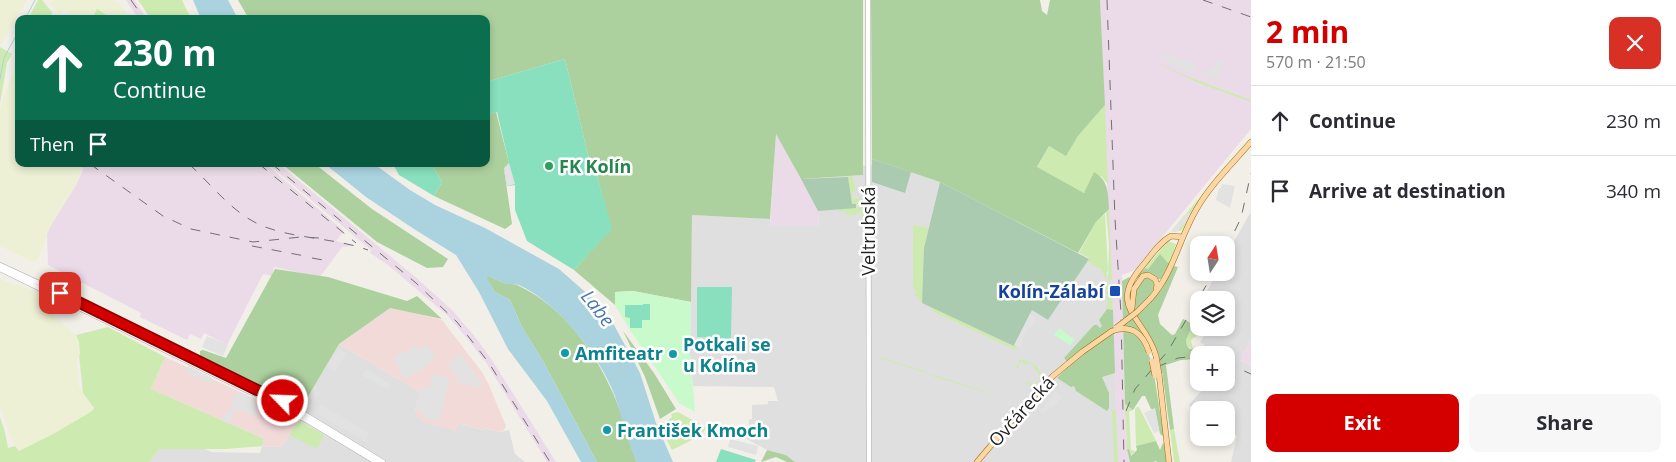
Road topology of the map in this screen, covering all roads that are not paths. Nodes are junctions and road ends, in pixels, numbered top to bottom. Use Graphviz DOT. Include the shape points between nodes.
graph roads {
  1 [pos="868,0"];
  2 [pos="1251,142"];
  3 [pos="1183,237"];
  4 [pos="0,267"];
  5 [pos="1155,294"];
  6 [pos="1134,316"];
  7 [pos="1112,331"];
  8 [pos="1157,375"];
  9 [pos="267,391"];
  10 [pos="276,395"];
  11 [pos="264,400"];
  12 [pos="270,403"];
  13 [pos="376,462"];
  14 [pos="384,462"];
  15 [pos="869,462"];
  16 [pos="977,462"];
  17 [pos="1169,462"];
  1 -- 15 [label="street, Veltrubská"];
  2 -- 3 [label="main road" via="1201,202"];
  3 -- 5 [label="main road"];
  3 -- 6 [label="main road" via="1174,235 1166,238 1133,278 1128,297"];
  4 -- 9 [label="street" via="257,390"];
  4 -- 11 [label="street"];
  5 -- 6 [label="main road" via="1155,279 1148,275 1140,278 1132,298"];
  5 -- 7 [label="main road, Ovčárecká, bridge"];
  6 -- 8 [label="main road, bridge" via="1152,344"];
  7 -- 8 [label="main road, bridge" via="1131,329 1142,336"];
  7 -- 16 [label="main road, Ovčárecká" via="1053,376"];
  8 -- 17 [label="main road"];
  9 -- 10 [label="street"];
  9 -- 11 [label="street"];
  10 -- 12 [label="street"];
  10 -- 14 [label="street"];
  11 -- 12 [label="street"];
  12 -- 13 [label="street" via="308,421"];
}
